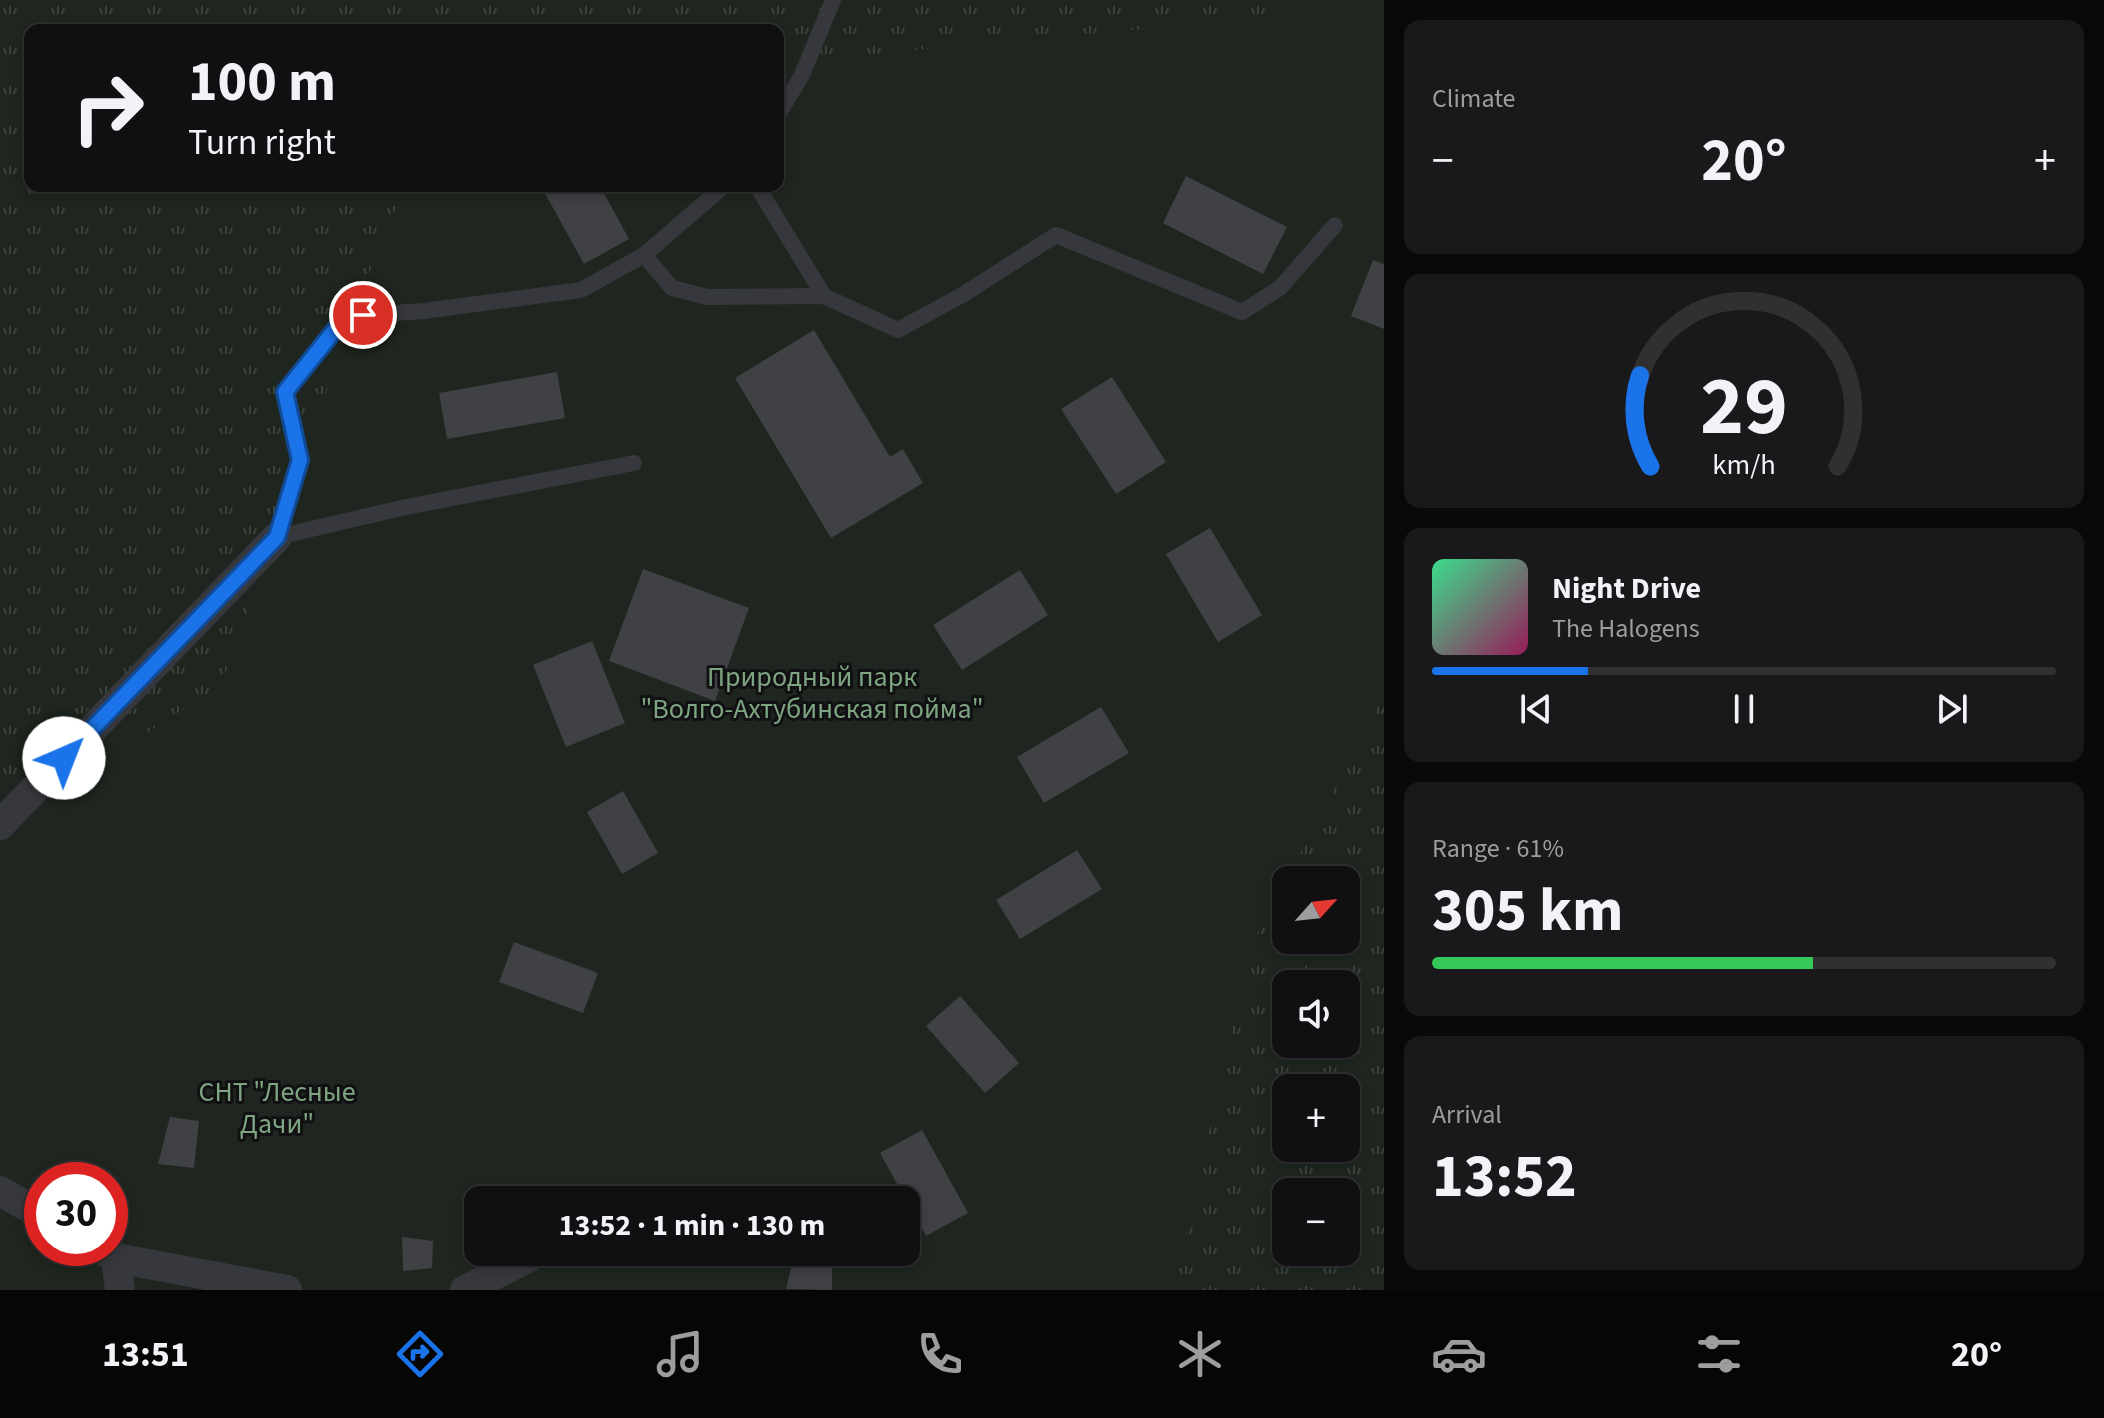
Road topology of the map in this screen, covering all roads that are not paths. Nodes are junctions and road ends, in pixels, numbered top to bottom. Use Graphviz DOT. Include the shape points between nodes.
graph roads {
  1 [pos="833,0"];
  2 [pos="784,105"];
  3 [pos="717,192"];
  4 [pos="761,192"];
  5 [pos="1335,225"];
  6 [pos="644,255"];
  7 [pos="824,296"];
  8 [pos="634,463"];
  9 [pos="277,537"];
  10 [pos="0,825"];
  11 [pos="0,1191"];
  12 [pos="24,1205"];
  13 [pos="128,1257"];
  14 [pos="112,1266"];
  15 [pos="512,1266"];
  16 [pos="120,1290"];
  17 [pos="287,1290"];
  18 [pos="465,1290"];
  1 -- 2 [label="lane"];
  3 -- 6 [label="lane"];
  4 -- 7 [label="lane"];
  5 -- 7 [label="lane" via="1280,288 1242,312 1056,235 898,330"];
  6 -- 7 [label="lane" via="672,288 707,297"];
  6 -- 9 [label="lane" via="581,290 346,316 285,392 300,460"];
  8 -- 9 [label="lane"];
  9 -- 10 [label="street"];
  11 -- 12 [label="street"];
  13 -- 17 [label="street"];
  14 -- 16 [label="street"];
  15 -- 18 [label="street"];
}
